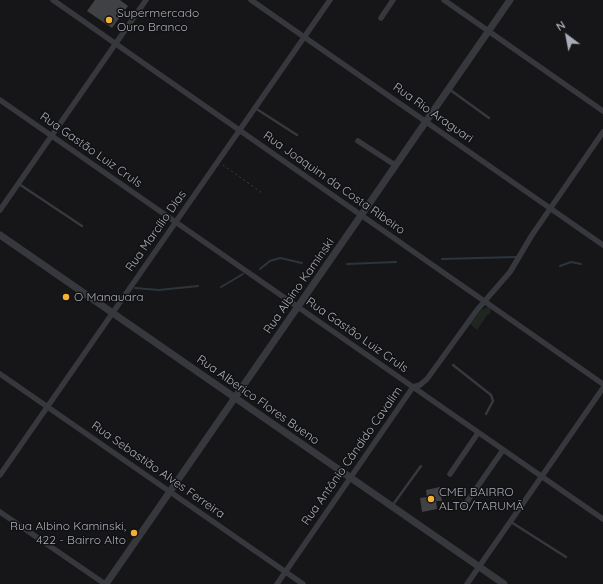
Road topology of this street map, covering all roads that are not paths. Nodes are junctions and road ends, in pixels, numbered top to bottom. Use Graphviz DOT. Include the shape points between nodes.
graph roads {
  1 [pos="53,0"];
  2 [pos="146,0"];
  3 [pos="251,0"];
  4 [pos="330,0"];
  5 [pos="393,0"];
  6 [pos="444,0"];
  7 [pos="510,0"];
  8 [pos="380,18"];
  9 [pos="488,31"];
  10 [pos="304,37"];
  11 [pos="116,44"];
  12 [pos="448,89"];
  13 [pos="0,100"];
  14 [pos="255,108"];
  15 [pos="603,111"];
  16 [pos="489,118"];
  17 [pos="426,122"];
  18 [pos="240,130"];
  19 [pos="603,132"];
  20 [pos="297,135"];
  21 [pos="52,136"];
  22 [pos="358,141"];
  23 [pos="396,165"];
  24 [pos="19,184"];
  25 [pos="550,208"];
  26 [pos="0,210"];
  27 [pos="361,215"];
  28 [pos="176,222"];
  29 [pos="82,226"];
  30 [pos="0,235"];
  31 [pos="603,245"];
  32 [pos="485,300"];
  33 [pos="297,307"];
  34 [pos="112,313"];
  35 [pos="453,365"];
  36 [pos="0,374"];
  37 [pos="603,384"];
  38 [pos="413,387"];
  39 [pos="603,388"];
  40 [pos="235,398"];
  41 [pos="47,407"];
  42 [pos="486,414"];
  43 [pos="478,433"];
  44 [pos="503,450"];
  45 [pos="421,466"];
  46 [pos="450,474"];
  47 [pos="0,475"];
  48 [pos="542,476"];
  49 [pos="350,478"];
  50 [pos="170,492"];
  51 [pos="392,506"];
  52 [pos="464,506"];
  53 [pos="0,512"];
  54 [pos="603,518"];
  55 [pos="510,521"];
  56 [pos="566,557"];
  57 [pos="479,567"];
  58 [pos="285,572"];
  59 [pos="105,584"];
  60 [pos="277,584"];
  61 [pos="303,584"];
  62 [pos="467,584"];
  63 [pos="504,584"];
  1 -- 11 [label="street, Rua Joaquim da Costa Ribeiro"];
  2 -- 11 [label="street"];
  3 -- 10 [label="street, Rua Rio Araguari"];
  4 -- 10 [label="street, Rua Marcílio Dias"];
  5 -- 8 [label="street"];
  6 -- 9 [label="street"];
  7 -- 9 [label="street, Rua Albino Kaminski"];
  9 -- 12 [label="street, Rua Albino Kaminski"];
  9 -- 15 [label="street"];
  10 -- 14 [label="street, Rua Marcílio Dias"];
  10 -- 17 [label="street, Rua Rio Araguari"];
  11 -- 18 [label="street, Rua Joaquim da Costa Ribeiro"];
  11 -- 21 [label="street"];
  12 -- 16 [label="lane"];
  12 -- 17 [label="street, Rua Albino Kaminski"];
  13 -- 21 [label="street, Rua Gastão Luiz Cruls"];
  14 -- 18 [label="street, Rua Marcílio Dias"];
  14 -- 20 [label="lane"];
  17 -- 23 [label="street, Rua Albino Kaminski"];
  17 -- 25 [label="street, Rua Rio Araguari"];
  18 -- 27 [label="street, Rua Joaquim da Costa Ribeiro"];
  18 -- 28 [label="street, Rua Marcílio Dias"];
  19 -- 25 [label="street, Rua Antônio Cândido Cavalim"];
  21 -- 24 [label="street"];
  21 -- 28 [label="street, Rua Gastão Luiz Cruls"];
  22 -- 23 [label="street"];
  23 -- 27 [label="street, Rua Albino Kaminski"];
  24 -- 26 [label="street"];
  24 -- 29 [label="lane"];
  25 -- 31 [label="street, Rua Rio Araguari"];
  25 -- 32 [label="street, Rua Antônio Cândido Cavalim" via="510,272"];
  27 -- 32 [label="street, Rua Joaquim da Costa Ribeiro"];
  27 -- 33 [label="street, Rua Albino Kaminski"];
  28 -- 33 [label="street, Rua Gastão Luiz Cruls"];
  28 -- 34 [label="street, Rua Marcílio Dias"];
  30 -- 34 [label="street, Rua Alberico Flores Bueno"];
  32 -- 37 [label="street, Rua Joaquim da Costa Ribeiro"];
  32 -- 38 [label="street, Rua Antônio Cândido Cavalim" via="427,379"];
  33 -- 38 [label="street, Rua Gastão Luiz Cruls"];
  33 -- 40 [label="street, Rua Albino Kaminski"];
  34 -- 40 [label="street, Rua Alberico Flores Bueno"];
  34 -- 41 [label="street, Rua Marcílio Dias"];
  35 -- 42 [label="lane" via="491,395 493,401"];
  36 -- 41 [label="street, Rua Sebastião Alves Ferreira"];
  38 -- 43 [label="street, Rua Gastão Luiz Cruls"];
  38 -- 49 [label="street, Rua Antônio Cândido Cavalim"];
  39 -- 48 [label="street"];
  40 -- 49 [label="street, Rua Alberico Flores Bueno"];
  40 -- 50 [label="street, Rua Albino Kaminski"];
  41 -- 47 [label="street, Rua Marcílio Dias"];
  41 -- 50 [label="street, Rua Sebastião Alves Ferreira"];
  43 -- 44 [label="street, Rua Gastão Luiz Cruls"];
  43 -- 46 [label="street"];
  44 -- 48 [label="street, Rua Gastão Luiz Cruls"];
  44 -- 52 [label="street"];
  45 -- 51 [label="lane"];
  48 -- 54 [label="street, Rua Gastão Luiz Cruls"];
  48 -- 55 [label="street"];
  49 -- 51 [label="street, Rua Alberico Flores Bueno"];
  49 -- 58 [label="street, Rua Antônio Cândido Cavalim"];
  50 -- 58 [label="street, Rua Sebastião Alves Ferreira"];
  50 -- 59 [label="street, Rua Albino Kaminski"];
  51 -- 57 [label="street, Rua Alberico Flores Bueno"];
  53 -- 59 [label="street"];
  55 -- 56 [label="lane"];
  55 -- 57 [label="street"];
  57 -- 62 [label="street"];
  57 -- 63 [label="street, Rua Alberico Flores Bueno"];
  58 -- 60 [label="street, Rua Antônio Cândido Cavalim"];
  58 -- 61 [label="street, Rua Sebastião Alves Ferreira"];
}
